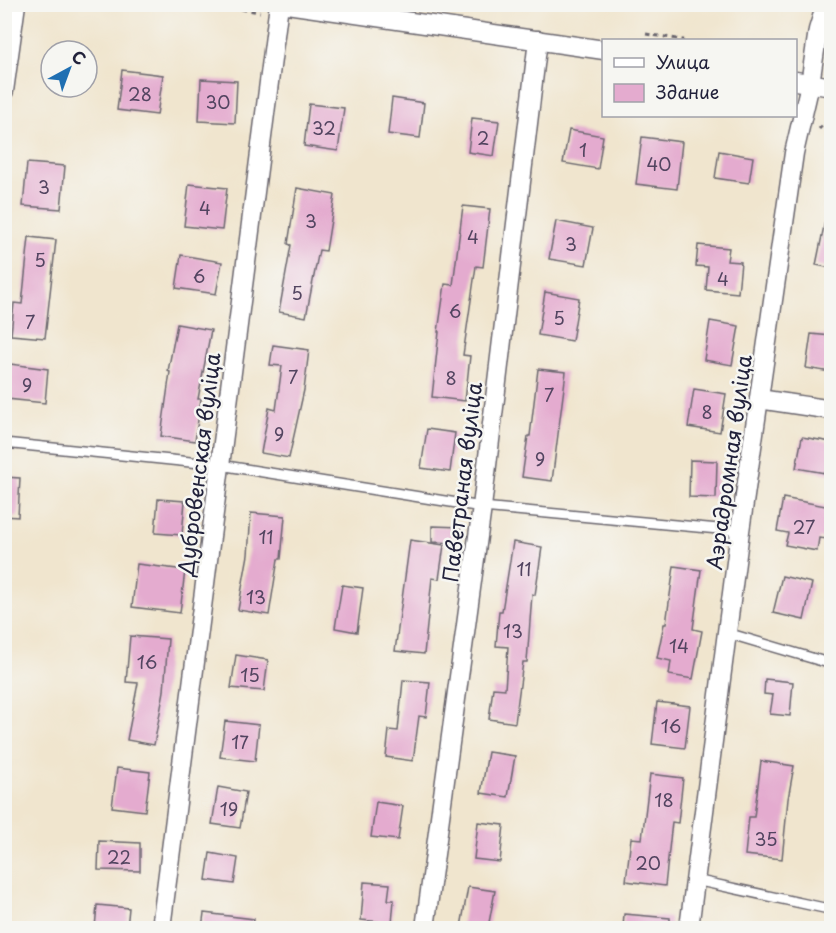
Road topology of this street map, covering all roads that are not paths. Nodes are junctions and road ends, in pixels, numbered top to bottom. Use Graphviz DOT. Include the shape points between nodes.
graph roads {
  1 [pos="16,4"];
  2 [pos="279,4"];
  3 [pos="287,4"];
  4 [pos="826,4"];
  5 [pos="538,40"];
  6 [pos="602,50"];
  7 [pos="803,82"];
  8 [pos="831,87"];
  9 [pos="4,91"];
  10 [pos="759,399"];
  11 [pos="831,410"];
  12 [pos="4,443"];
  13 [pos="220,465"];
  14 [pos="482,507"];
  15 [pos="740,531"];
  16 [pos="727,633"];
  17 [pos="831,664"];
  18 [pos="695,880"];
  19 [pos="831,905"];
  20 [pos="161,928"];
  21 [pos="425,928"];
  22 [pos="689,928"];
  1 -- 9 [label="street"];
  2 -- 13 [label="street, Дубровенская вуліца"];
  3 -- 5 [label="street"];
  4 -- 7 [label="street, Аэрадромная вуліца"];
  5 -- 6 [label="street"];
  5 -- 14 [label="street, Паветраная вуліца"];
  7 -- 8 [label="street"];
  7 -- 10 [label="street, Аэрадромная вуліца"];
  10 -- 11 [label="street"];
  10 -- 15 [label="street, Аэрадромная вуліца"];
  12 -- 13 [label="lane"];
  13 -- 14 [label="lane"];
  13 -- 20 [label="street, Дубровенская вуліца"];
  14 -- 15 [label="lane"];
  14 -- 21 [label="street, Паветраная вуліца"];
  15 -- 16 [label="street, Аэрадромная вуліца"];
  16 -- 17 [label="lane"];
  16 -- 18 [label="street, Аэрадромная вуліца"];
  18 -- 19 [label="lane" via="824,908"];
  18 -- 22 [label="street, Аэрадромная вуліца"];
}
